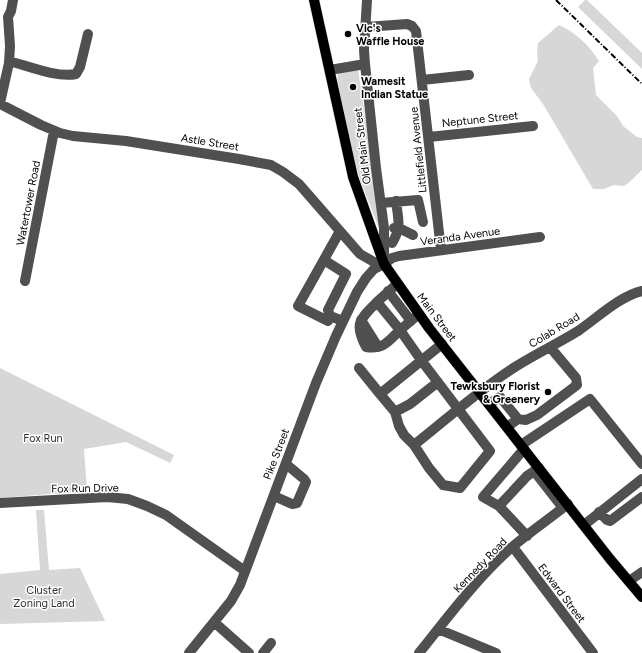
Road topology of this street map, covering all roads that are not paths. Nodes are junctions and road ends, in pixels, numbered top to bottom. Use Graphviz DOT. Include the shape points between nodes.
graph roads {
  1 [pos="13,0"];
  2 [pos="314,0"];
  3 [pos="367,0"];
  4 [pos="4,15"];
  5 [pos="366,28"];
  6 [pos="88,34"];
  7 [pos="9,61"];
  8 [pos="365,64"];
  9 [pos="330,70"];
  10 [pos="469,75"];
  11 [pos="422,80"];
  12 [pos="0,104"];
  13 [pos="533,126"];
  14 [pos="54,131"];
  15 [pos="428,137"];
  16 [pos="396,201"];
  17 [pos="381,203"];
  18 [pos="423,222"];
  19 [pos="384,228"];
  20 [pos="399,228"];
  21 [pos="340,231"];
  22 [pos="413,235"];
  23 [pos="540,237"];
  24 [pos="392,243"];
  25 [pos="441,250"];
  26 [pos="324,260"];
  27 [pos="384,264"];
  28 [pos="25,281"];
  29 [pos="397,284"];
  30 [pos="642,291"];
  31 [pos="388,292"];
  32 [pos="377,302"];
  33 [pos="419,314"];
  34 [pos="330,316"];
  35 [pos="343,321"];
  36 [pos="411,321"];
  37 [pos="400,330"];
  38 [pos="442,344"];
  39 [pos="550,346"];
  40 [pos="421,360"];
  41 [pos="359,368"];
  42 [pos="438,382"];
  43 [pos="480,392"];
  44 [pos="380,394"];
  45 [pos="489,404"];
  46 [pos="459,409"];
  47 [pos="395,412"];
  48 [pos="518,419"];
  49 [pos="507,427"];
  50 [pos="414,445"];
  51 [pos="522,447"];
  52 [pos="286,464"];
  53 [pos="642,464"];
  54 [pos="536,469"];
  55 [pos="642,479"];
  56 [pos="274,496"];
  57 [pos="642,497"];
  58 [pos="0,503"];
  59 [pos="499,506"];
  60 [pos="566,506"];
  61 [pos="599,512"];
  62 [pos="584,525"];
  63 [pos="527,536"];
  64 [pos="513,547"];
  65 [pos="245,571"];
  66 [pos="642,572"];
  67 [pos="629,581"];
  68 [pos="642,597"];
  69 [pos="214,622"];
  70 [pos="438,629"];
  71 [pos="271,643"];
  72 [pos="189,653"];
  73 [pos="249,653"];
  74 [pos="263,653"];
  75 [pos="419,653"];
  76 [pos="496,653"];
  77 [pos="593,653"];
  1 -- 4 [label="street" via="11,11"];
  2 -- 9 [label="main road, Main Street"];
  3 -- 5 [label="street, Old Main Street"];
  4 -- 7 [label="street" via="10,46"];
  5 -- 8 [label="street, Old Main Street"];
  5 -- 11 [label="street, Littlefield Avenue" via="407,24 412,26 416,31"];
  6 -- 7 [label="street" via="76,74 59,74"];
  7 -- 12 [label="street"];
  8 -- 9 [label="street"];
  8 -- 17 [label="street, Old Main Street"];
  9 -- 27 [label="main road, Main Street" via="352,177"];
  10 -- 11 [label="street"];
  11 -- 15 [label="street, Littlefield Avenue"];
  12 -- 14 [label="street, Astle Street"];
  13 -- 15 [label="street, Neptune Street"];
  14 -- 21 [label="street, Astle Street" via="271,166 293,179"];
  14 -- 28 [label="street, Watertower Road"];
  15 -- 25 [label="street, Littlefield Avenue"];
  16 -- 17 [label="street"];
  16 -- 18 [label="street" via="418,200"];
  16 -- 20 [label="street"];
  17 -- 19 [label="street, Old Main Street"];
  19 -- 20 [label="street"];
  19 -- 27 [label="street, Old Main Street"];
  20 -- 22 [label="street"];
  20 -- 24 [label="street"];
  21 -- 26 [label="street"];
  21 -- 27 [label="street, Astle Street" via="360,254"];
  23 -- 25 [label="street, Veranda Avenue"];
  25 -- 27 [label="street, Veranda Avenue" via="399,256"];
  26 -- 34 [label="street" via="346,274 328,310"];
  26 -- 34 [label="street" via="298,306 328,321"];
  27 -- 29 [label="main road, Main Street"];
  27 -- 35 [label="street, Pike Street" via="374,269 366,278"];
  29 -- 31 [label="street"];
  29 -- 33 [label="main road, Main Street"];
  30 -- 39 [label="street, Colab Road"];
  31 -- 32 [label="street"];
  31 -- 36 [label="street"];
  32 -- 37 [label="street"];
  32 -- 37 [label="street" via="361,320 378,347 386,344"];
  33 -- 36 [label="street"];
  33 -- 38 [label="main road, Main Street"];
  34 -- 35 [label="street"];
  35 -- 52 [label="street, Pike Street" via="316,383"];
  36 -- 37 [label="street"];
  37 -- 40 [label="street"];
  38 -- 40 [label="street"];
  38 -- 43 [label="main road, Main Street"];
  39 -- 43 [label="street, Colab Road"];
  39 -- 48 [label="street" via="576,378 577,385 537,415 526,420"];
  40 -- 42 [label="street"];
  40 -- 44 [label="street"];
  41 -- 44 [label="street"];
  42 -- 46 [label="street"];
  42 -- 47 [label="street" via="410,404"];
  43 -- 45 [label="main road, Main Street"];
  43 -- 46 [label="street, Colab Road"];
  44 -- 47 [label="street"];
  45 -- 48 [label="street" via="500,397"];
  45 -- 49 [label="main road, Main Street"];
  46 -- 50 [label="street, Colab Road"];
  46 -- 50 [label="street" via="490,451 460,488 443,485"];
  47 -- 50 [label="street" via="404,435"];
  48 -- 49 [label="street"];
  49 -- 51 [label="main road, Main Street"];
  51 -- 53 [label="street" via="590,399"];
  51 -- 54 [label="main road, Main Street"];
  51 -- 59 [label="street" via="483,497"];
  52 -- 56 [label="street, Pike Street"];
  52 -- 56 [label="street" via="306,482 297,503 292,504"];
  54 -- 59 [label="street"];
  54 -- 60 [label="main road, Main Street"];
  55 -- 61 [label="street"];
  56 -- 65 [label="street, Pike Street"];
  57 -- 61 [label="street" via="610,520"];
  58 -- 65 [label="street, Fox Run Drive" via="108,497 128,499 166,516"];
  59 -- 63 [label="street"];
  60 -- 62 [label="main road, Main Street"];
  60 -- 63 [label="street, Kennedy Road"];
  61 -- 62 [label="street"];
  62 -- 67 [label="main road, Main Street"];
  63 -- 64 [label="street, Kennedy Road"];
  64 -- 70 [label="street, Kennedy Road" via="481,578"];
  64 -- 77 [label="street, Edward Street"];
  65 -- 69 [label="street, Pike Street" via="231,601"];
  66 -- 67 [label="street"];
  67 -- 68 [label="main road, Main Street"];
  69 -- 72 [label="street, Pike Street"];
  69 -- 73 [label="street"];
  70 -- 75 [label="street, Kennedy Road"];
  70 -- 76 [label="street"];
  71 -- 74 [label="street"];
}
